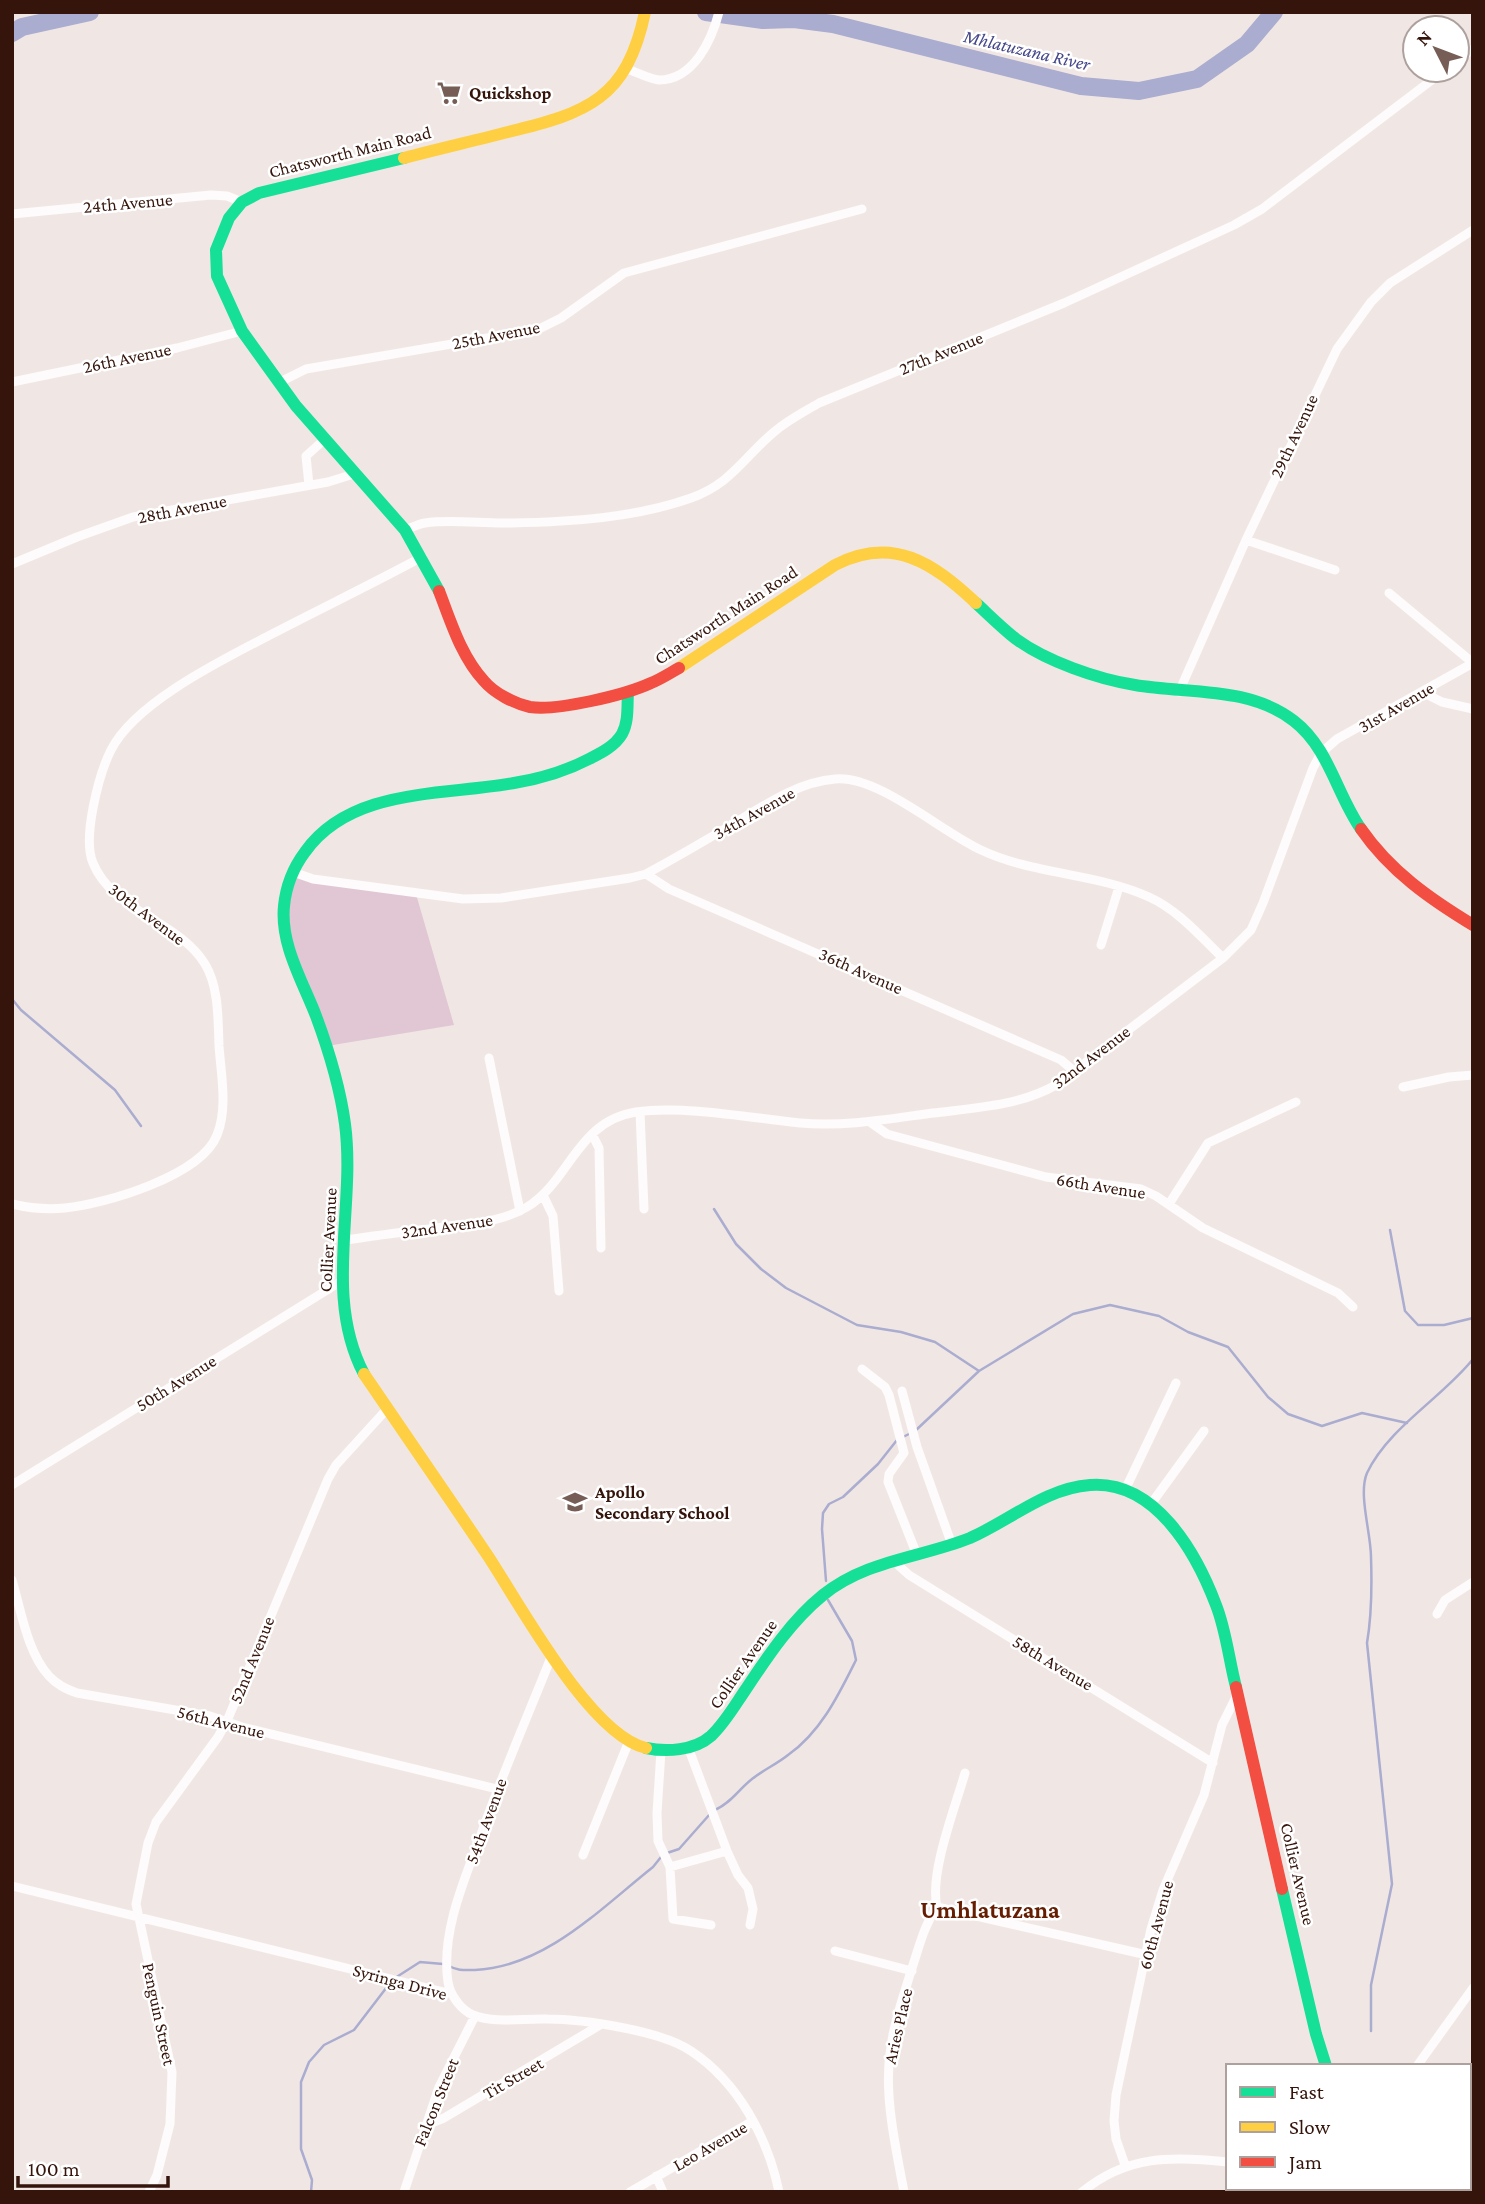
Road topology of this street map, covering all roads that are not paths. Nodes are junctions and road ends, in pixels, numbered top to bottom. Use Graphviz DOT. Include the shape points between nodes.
graph roads {
  1 [pos="645,12"];
  2 [pos="719,12"];
  3 [pos="627,69"];
  4 [pos="1427,84"];
  5 [pos="242,202"];
  6 [pos="862,209"];
  7 [pos="12,214"];
  8 [pos="1473,230"];
  9 [pos="242,331"];
  10 [pos="12,382"];
  11 [pos="278,383"];
  12 [pos="325,439"];
  13 [pos="356,473"];
  14 [pos="309,485"];
  15 [pos="405,530"];
  16 [pos="1246,540"];
  17 [pos="422,556"];
  18 [pos="12,564"];
  19 [pos="1335,570"];
  20 [pos="1388,593"];
  21 [pos="1473,663"];
  22 [pos="628,692"];
  23 [pos="1179,692"];
  24 [pos="1422,692"];
  25 [pos="1473,709"];
  26 [pos="1321,753"];
  27 [pos="293,872"];
  28 [pos="646,874"];
  29 [pos="1119,887"];
  30 [pos="1473,925"];
  31 [pos="1101,945"];
  32 [pos="1223,958"];
  33 [pos="489,1058"];
  34 [pos="1074,1071"];
  35 [pos="1473,1075"];
  36 [pos="1403,1087"];
  37 [pos="1296,1102"];
  38 [pos="639,1112"];
  39 [pos="870,1122"];
  40 [pos="592,1134"];
  41 [pos="543,1195"];
  42 [pos="12,1204"];
  43 [pos="1169,1204"];
  44 [pos="643,1209"];
  45 [pos="520,1211"];
  46 [pos="345,1240"];
  47 [pos="601,1248"];
  48 [pos="340,1282"];
  49 [pos="559,1291"];
  50 [pos="1353,1307"];
  51 [pos="862,1369"];
  52 [pos="1176,1383"];
  53 [pos="902,1391"];
  54 [pos="387,1409"];
  55 [pos="1204,1431"];
  56 [pos="12,1485"];
  57 [pos="1125,1490"];
  58 [pos="1151,1504"];
  59 [pos="952,1545"];
  60 [pos="917,1555"];
  61 [pos="897,1560"];
  62 [pos="12,1580"];
  63 [pos="1473,1582"];
  64 [pos="1437,1614"];
  65 [pos="552,1655"];
  66 [pos="1238,1693"];
  67 [pos="227,1721"];
  68 [pos="629,1741"];
  69 [pos="688,1747"];
  70 [pos="662,1751"];
  71 [pos="1213,1763"];
  72 [pos="965,1773"];
  73 [pos="497,1789"];
  74 [pos="727,1851"];
  75 [pos="583,1855"];
  76 [pos="670,1867"];
  77 [pos="12,1886"];
  78 [pos="937,1907"];
  79 [pos="138,1917"];
  80 [pos="711,1925"];
  81 [pos="750,1926"];
  82 [pos="835,1951"];
  83 [pos="1147,1955"];
  84 [pos="912,1971"];
  85 [pos="1473,1988"];
  86 [pos="452,1993"];
  87 [pos="475,2015"];
  88 [pos="600,2025"];
  89 [pos="1325,2064"];
  90 [pos="1418,2064"];
  91 [pos="753,2121"];
  92 [pos="424,2126"];
  93 [pos="1226,2162"];
  94 [pos="1125,2165"];
  95 [pos="656,2176"];
  96 [pos="149,2192"];
  97 [pos="404,2192"];
  98 [pos="630,2192"];
  99 [pos="663,2192"];
  100 [pos="779,2192"];
  101 [pos="904,2192"];
  102 [pos="1082,2192"];
  1 -- 3 [label="street, Chatsworth Main Road"];
  2 -- 3 [label="street" via="713,34 692,64 657,80"];
  3 -- 5 [label="street, Chatsworth Main Road" via="602,97 558,120 267,190"];
  4 -- 15 [label="street, 27th Avenue" via="1262,209 1234,225 1064,303 819,403 773,433 711,490 662,506 604,517 425,523"];
  5 -- 7 [label="street, 24th Avenue" via="211,195"];
  5 -- 9 [label="street, Chatsworth Main Road" via="223,227 215,263"];
  6 -- 11 [label="street, 25th Avenue" via="624,273 539,329 306,369"];
  8 -- 16 [label="street, 29th Avenue" via="1390,283 1351,327 1322,377"];
  9 -- 10 [label="street, 26th Avenue"];
  9 -- 11 [label="street, Chatsworth Main Road"];
  11 -- 12 [label="street, Chatsworth Main Road"];
  12 -- 13 [label="street, Chatsworth Main Road"];
  12 -- 14 [label="street" via="306,456"];
  13 -- 14 [label="street, 28th Avenue"];
  13 -- 15 [label="street, Chatsworth Main Road"];
  14 -- 18 [label="street, 28th Avenue" via="133,517"];
  15 -- 17 [label="street, Chatsworth Main Road"];
  16 -- 19 [label="street"];
  16 -- 23 [label="street, 29th Avenue"];
  17 -- 22 [label="street, Chatsworth Main Road" via="464,655 485,683 499,693 518,703 546,707"];
  17 -- 42 [label="street, 30th Avenue" via="217,663 141,713 117,741 102,774 88,837 92,862 113,890 180,937 205,963 217,1008 223,1093 220,1122 212,1144 199,1159 135,1191 65,1208"];
  20 -- 21 [label="street"];
  21 -- 24 [label="street, 31st Avenue"];
  22 -- 23 [label="street, Chatsworth Main Road" via="662,678 835,565 878,551 914,556 932,566 1016,639 1052,659 1130,685"];
  22 -- 27 [label="street, Collier Avenue" via="622,734 596,756 530,780 368,807 326,827"];
  23 -- 26 [label="street, Chatsworth Main Road" via="1234,696 1264,704 1295,723"];
  24 -- 25 [label="street"];
  24 -- 26 [label="street, 31st Avenue" via="1337,739"];
  26 -- 30 [label="street, Chatsworth Main Road" via="1378,851 1431,900"];
  26 -- 32 [label="street, 32nd Avenue" via="1251,930"];
  27 -- 28 [label="street, 34th Avenue" via="313,879 463,899 500,898"];
  27 -- 46 [label="street, Collier Avenue" via="285,895 283,924 338,1079 348,1196"];
  28 -- 29 [label="street, 34th Avenue" via="787,793 825,780 848,779 881,790 992,855"];
  28 -- 34 [label="street, 36th Avenue" via="669,889 1060,1060"];
  29 -- 31 [label="street"];
  29 -- 32 [label="street, 34th Avenue" via="1164,905"];
  32 -- 34 [label="street, 32nd Avenue"];
  33 -- 45 [label="street"];
  34 -- 39 [label="street, 32nd Avenue" via="1029,1097"];
  35 -- 36 [label="street"];
  37 -- 43 [label="street" via="1208,1143"];
  38 -- 39 [label="street, 32nd Avenue" via="803,1123"];
  38 -- 40 [label="street, 32nd Avenue" via="611,1120"];
  38 -- 44 [label="street"];
  39 -- 43 [label="street, 66th Avenue" via="887,1134 1046,1177 1141,1189"];
  40 -- 41 [label="street, 32nd Avenue"];
  40 -- 47 [label="street" via="598,1148"];
  41 -- 45 [label="street, 32nd Avenue"];
  41 -- 49 [label="street" via="553,1216"];
  43 -- 50 [label="street, 66th Avenue" via="1203,1228 1338,1293"];
  45 -- 46 [label="street, 32nd Avenue" via="498,1219"];
  46 -- 48 [label="street, Collier Avenue"];
  48 -- 54 [label="street, Collier Avenue" via="354,1355"];
  48 -- 56 [label="street, 50th Avenue"];
  51 -- 60 [label="street" via="885,1387 899,1431 903,1456 888,1482"];
  52 -- 57 [label="street"];
  53 -- 59 [label="street"];
  54 -- 65 [label="street, Collier Avenue"];
  54 -- 67 [label="street, 52nd Avenue" via="336,1465 321,1493"];
  55 -- 58 [label="street"];
  57 -- 58 [label="street, Collier Avenue"];
  57 -- 59 [label="street, Collier Avenue" via="1100,1485 1063,1491"];
  58 -- 66 [label="street, Collier Avenue" via="1179,1534 1204,1576 1217,1607"];
  59 -- 60 [label="street, Collier Avenue"];
  60 -- 61 [label="street, Collier Avenue"];
  61 -- 69 [label="street, Collier Avenue" via="850,1577 812,1602 725,1720 711,1735"];
  61 -- 71 [label="street, 58th Avenue" via="909,1575"];
  62 -- 67 [label="street, 56th Avenue" via="37,1658 61,1686 76,1693"];
  63 -- 64 [label="street" via="1445,1600"];
  65 -- 68 [label="street, Collier Avenue" via="587,1703"];
  65 -- 73 [label="street, 54th Avenue"];
  66 -- 71 [label="street, 60th Avenue" via="1222,1726"];
  66 -- 89 [label="street, Collier Avenue"];
  67 -- 73 [label="street, 56th Avenue"];
  67 -- 79 [label="street, 52nd Avenue" via="152,1831 136,1904"];
  68 -- 70 [label="street, Collier Avenue"];
  68 -- 75 [label="street"];
  69 -- 70 [label="street, Collier Avenue"];
  69 -- 74 [label="street"];
  70 -- 76 [label="street" via="658,1841"];
  71 -- 83 [label="street, 60th Avenue" via="1163,1891"];
  72 -- 78 [label="street" via="939,1868"];
  73 -- 86 [label="street, 54th Avenue" via="460,1892 448,1956"];
  74 -- 76 [label="street"];
  74 -- 81 [label="street" via="748,1888 753,1909"];
  76 -- 80 [label="street" via="673,1919"];
  77 -- 79 [label="street, Syringa Drive"];
  78 -- 83 [label="street"];
  78 -- 84 [label="street, Aries Place" via="922,1934"];
  79 -- 86 [label="street, Syringa Drive"];
  79 -- 96 [label="street, Penguin Street" via="172,2072 168,2134"];
  82 -- 84 [label="street"];
  83 -- 94 [label="street, 60th Avenue" via="1116,2095 1116,2139"];
  84 -- 101 [label="street, Aries Place" via="894,2030 888,2074"];
  85 -- 90 [label="street"];
  86 -- 87 [label="street, Syringa Drive"];
  87 -- 88 [label="street"];
  87 -- 92 [label="street, Falcon Street"];
  88 -- 91 [label="street" via="662,2038 690,2050 732,2087"];
  88 -- 92 [label="street, Tit Street"];
  91 -- 95 [label="street, Leo Avenue"];
  91 -- 100 [label="street"];
  92 -- 97 [label="street, Falcon Street"];
  93 -- 94 [label="street" via="1188,2158"];
  94 -- 102 [label="street"];
  95 -- 98 [label="street, Leo Avenue"];
  95 -- 99 [label="street"];
}
